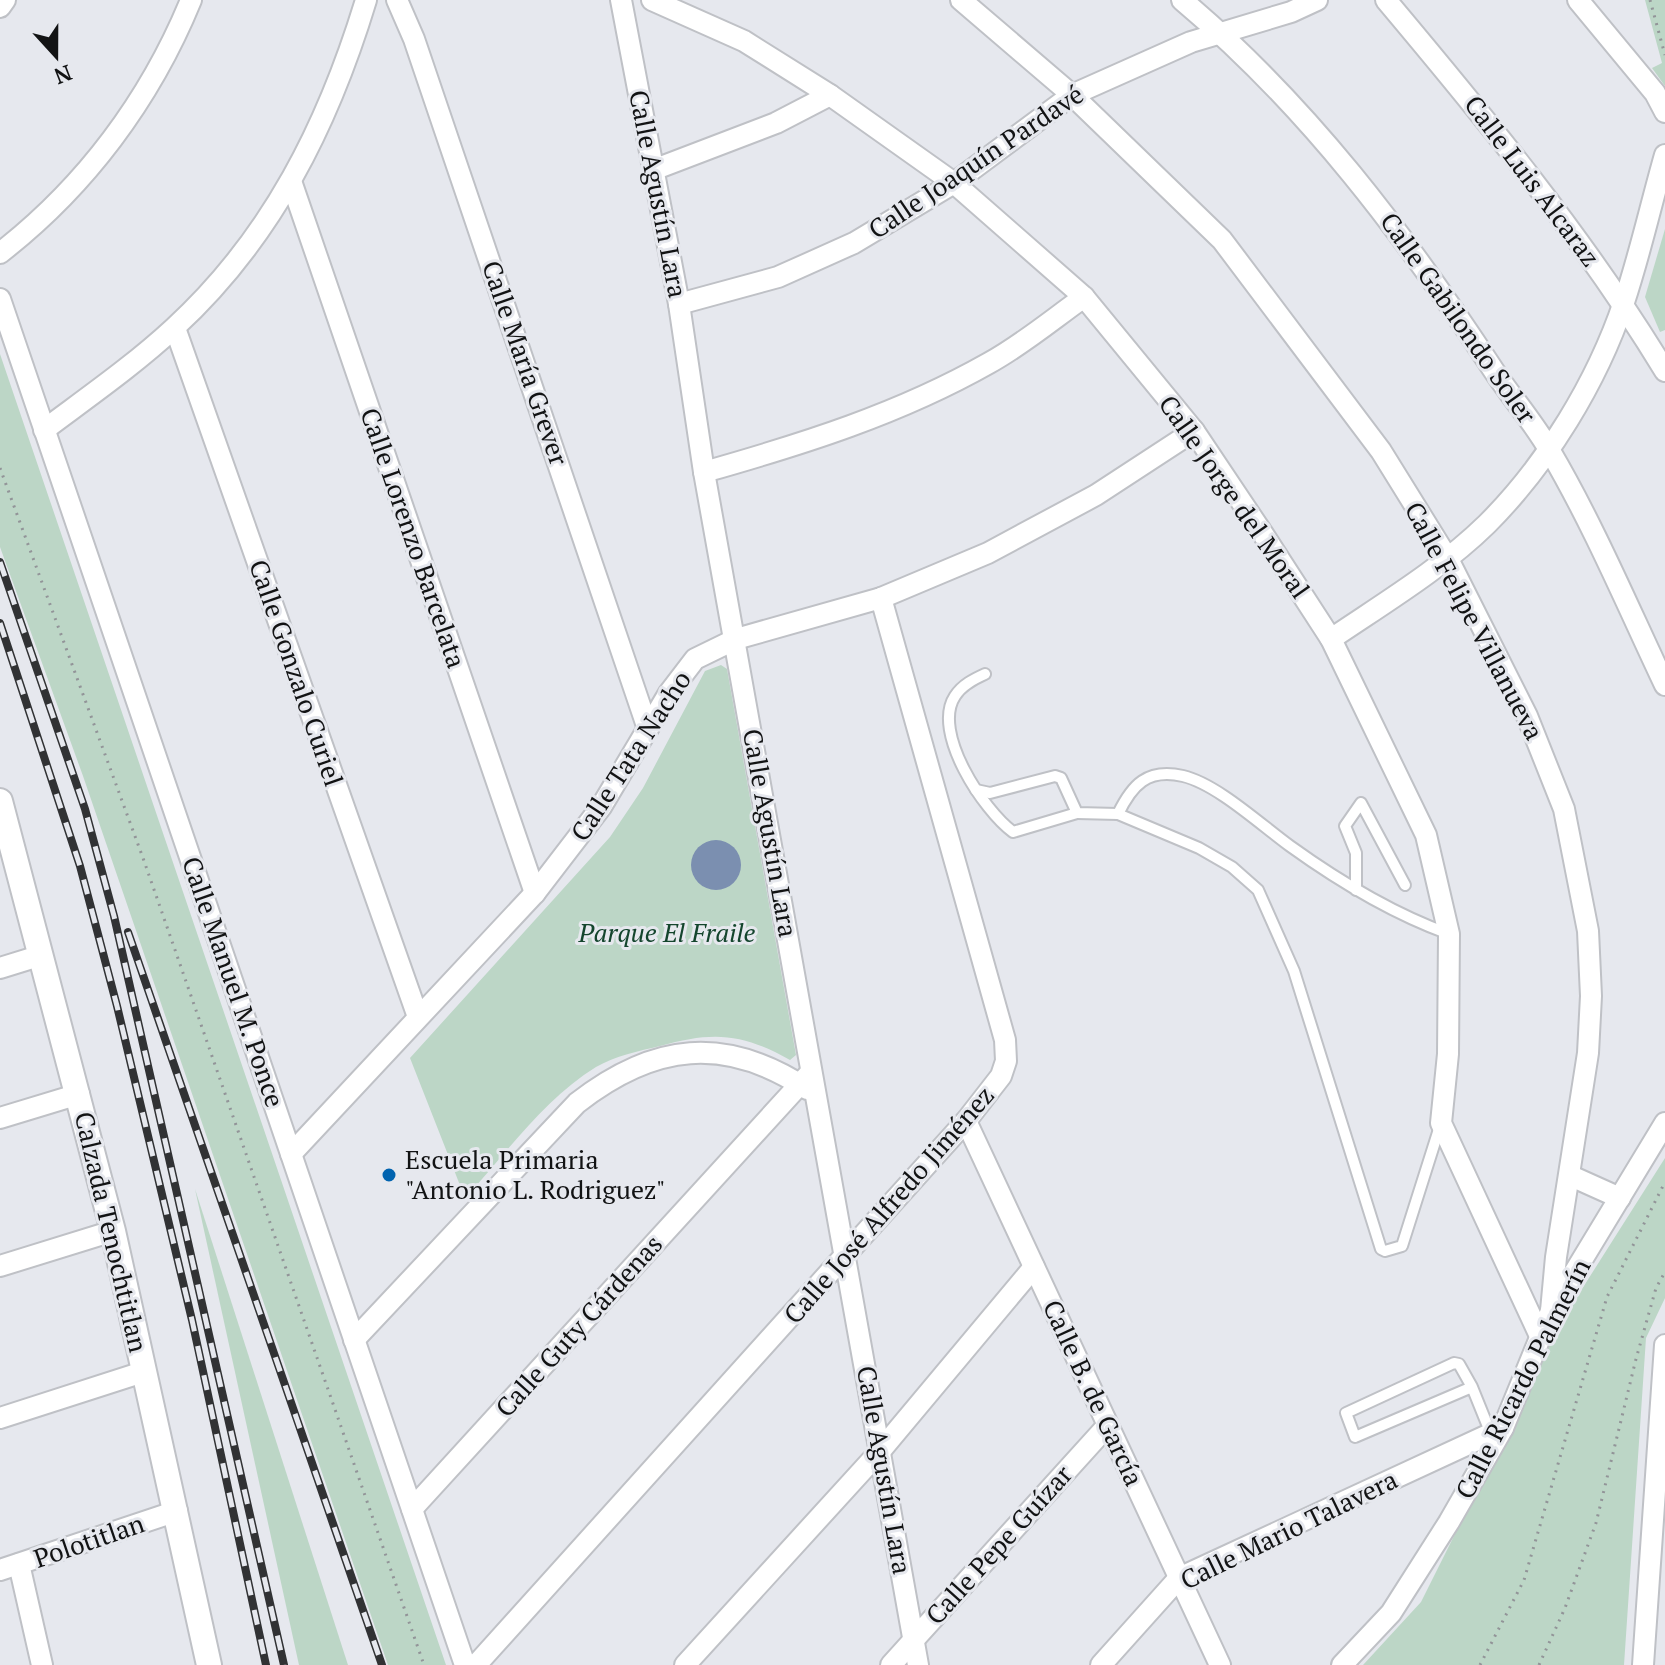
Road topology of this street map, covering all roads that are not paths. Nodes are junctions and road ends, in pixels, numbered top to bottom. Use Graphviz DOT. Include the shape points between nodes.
graph roads {
  1 [pos="5,0"];
  2 [pos="191,0"];
  3 [pos="366,0"];
  4 [pos="397,0"];
  5 [pos="621,0"];
  6 [pos="652,0"];
  7 [pos="961,0"];
  8 [pos="1182,0"];
  9 [pos="1317,0"];
  10 [pos="1386,0"];
  11 [pos="1578,0"];
  12 [pos="0,7"];
  13 [pos="1223,34"];
  14 [pos="830,95"];
  15 [pos="1072,95"];
  16 [pos="1665,112"];
  17 [pos="1665,155"];
  18 [pos="653,170"];
  19 [pos="954,183"];
  20 [pos="292,184"];
  21 [pos="0,253"];
  22 [pos="1084,297"];
  23 [pos="0,299"];
  24 [pos="1623,303"];
  25 [pos="679,304"];
  26 [pos="175,328"];
  27 [pos="1665,371"];
  28 [pos="44,430"];
  29 [pos="1194,431"];
  30 [pos="1549,449"];
  31 [pos="704,472"];
  32 [pos="1448,559"];
  33 [pos="881,598"];
  34 [pos="736,639"];
  35 [pos="1331,639"];
  36 [pos="985,674"];
  37 [pos="1665,685"];
  38 [pos="648,729"];
  39 [pos="976,790"];
  40 [pos="1077,813"];
  41 [pos="1118,814"];
  42 [pos="2,815"];
  43 [pos="1405,885"];
  44 [pos="1356,890"];
  45 [pos="535,893"];
  46 [pos="1449,934"];
  47 [pos="42,955"];
  48 [pos="0,968"];
  49 [pos="418,1017"];
  50 [pos="809,1084"];
  51 [pos="79,1094"];
  52 [pos="0,1118"];
  53 [pos="966,1121"];
  54 [pos="1441,1123"];
  55 [pos="1665,1123"];
  56 [pos="291,1154"];
  57 [pos="1571,1176"];
  58 [pos="1620,1198"];
  59 [pos="113,1231"];
  60 [pos="847,1257"];
  61 [pos="0,1266"];
  62 [pos="1034,1267"];
  63 [pos="1551,1311"];
  64 [pos="1540,1336"];
  65 [pos="354,1340"];
  66 [pos="1665,1345"];
  67 [pos="143,1372"];
  68 [pos="1472,1387"];
  69 [pos="0,1418"];
  70 [pos="1108,1425"];
  71 [pos="1497,1431"];
  72 [pos="881,1450"];
  73 [pos="412,1509"];
  74 [pos="177,1511"];
  75 [pos="10,1567"];
  76 [pos="1179,1578"];
  77 [pos="914,1639"];
  78 [pos="42,1665"];
  79 [pos="209,1665"];
  80 [pos="465,1665"];
  81 [pos="476,1665"];
  82 [pos="685,1665"];
  83 [pos="891,1665"];
  84 [pos="918,1665"];
  85 [pos="1101,1665"];
  86 [pos="1220,1665"];
  87 [pos="1342,1665"];
  88 [pos="1643,1665"];
  1 -- 12 [label="street"];
  2 -- 21 [label="street" via="149,86 105,149 70,193"];
  3 -- 20 [label="street" via="348,59"];
  4 -- 38 [label="street, Calle María Grever"];
  5 -- 18 [label="street, Calle Agustín Lara"];
  6 -- 14 [label="street, Calle Jorge del Moral" via="744,41"];
  7 -- 15 [label="street, Calle Felipe Villanueva"];
  8 -- 13 [label="street, Calle Gabilondo Soler"];
  9 -- 13 [label="street, Calle Joaquín Pardavé"];
  10 -- 24 [label="street, Calle Luis Alcaraz" via="1502,139"];
  11 -- 16 [label="street"];
  13 -- 15 [label="street, Calle Joaquín Pardavé" via="1143,61"];
  13 -- 30 [label="street, Calle Gabilondo Soler" via="1382,209"];
  14 -- 18 [label="street" via="776,123"];
  14 -- 19 [label="street, Calle Jorge del Moral"];
  15 -- 19 [label="street, Calle Joaquín Pardavé"];
  15 -- 32 [label="street, Calle Felipe Villanueva" via="1222,240 1381,451"];
  17 -- 24 [label="street"];
  18 -- 25 [label="street, Calle Agustín Lara"];
  19 -- 22 [label="street, Calle Jorge del Moral"];
  19 -- 25 [label="street, Calle Joaquín Pardavé" via="854,243 778,277"];
  20 -- 26 [label="street" via="229,268"];
  20 -- 45 [label="street, Calle Lorenzo Barcelata"];
  22 -- 29 [label="street, Calle Jorge del Moral"];
  22 -- 31 [label="street" via="948,385 822,439"];
  23 -- 28 [label="street, Calle Manuel M. Ponce"];
  24 -- 27 [label="street, Calle Luis Alcaraz"];
  24 -- 30 [label="street" via="1591,376"];
  25 -- 31 [label="street, Calle Agustín Lara"];
  26 -- 28 [label="street"];
  26 -- 49 [label="street, Calle Gonzalo Curiel"];
  28 -- 56 [label="street, Calle Manuel M. Ponce"];
  29 -- 33 [label="street, Calle Tata Nacho" via="1025,536"];
  29 -- 35 [label="street, Calle Jorge del Moral"];
  30 -- 32 [label="street" via="1488,524"];
  30 -- 37 [label="street, Calle Gabilondo Soler"];
  31 -- 34 [label="street, Calle Agustín Lara"];
  32 -- 35 [label="street"];
  32 -- 57 [label="street, Calle Felipe Villanueva" via="1545,756 1576,863 1588,931 1591,996"];
  33 -- 34 [label="street, Calle Tata Nacho"];
  33 -- 53 [label="street, Calle José Alfredo Jiménez" via="1005,1040 1001,1076"];
  34 -- 38 [label="street, Calle Tata Nacho" via="695,659"];
  34 -- 50 [label="street, Calle Agustín Lara"];
  35 -- 46 [label="street, Calle Jorge del Moral" via="1426,835"];
  36 -- 39 [label="lane" via="955,695 950,716 960,762"];
  38 -- 45 [label="street, Calle Tata Nacho" via="601,807"];
  39 -- 40 [label="lane" via="1013,832"];
  39 -- 40 [label="lane" via="990,793 1055,776 1061,778"];
  40 -- 41 [label="lane"];
  41 -- 44 [label="lane" via="1138,781 1152,775 1185,776"];
  41 -- 54 [label="lane" via="1214,855 1258,890 1294,971 1385,1251 1402,1246"];
  42 -- 47 [label="street, Calzada Tenochtitlan"];
  43 -- 44 [label="lane" via="1361,803 1345,826 1356,853"];
  44 -- 46 [label="lane" via="1402,917"];
  45 -- 49 [label="street, Calle Tata Nacho"];
  46 -- 54 [label="street, Calle Jorge del Moral" via="1448,1054"];
  47 -- 48 [label="street"];
  47 -- 51 [label="street, Calzada Tenochtitlan"];
  49 -- 56 [label="street, Calle Tata Nacho"];
  50 -- 60 [label="street, Calle Agustín Lara"];
  50 -- 65 [label="street" via="756,1061 717,1052 666,1058 612,1079 577,1103"];
  50 -- 73 [label="street, Calle Guty Cárdenas"];
  51 -- 52 [label="street"];
  51 -- 59 [label="street, Calzada Tenochtitlan"];
  53 -- 60 [label="street, Calle José Alfredo Jiménez"];
  53 -- 62 [label="street, Calle B. de García"];
  54 -- 64 [label="street"];
  55 -- 58 [label="street, Calle Ricardo Palmerín"];
  56 -- 65 [label="street, Calle Manuel M. Ponce"];
  57 -- 58 [label="street"];
  57 -- 63 [label="street, Calle Felipe Villanueva"];
  58 -- 63 [label="street, Calle Ricardo Palmerín"];
  59 -- 61 [label="street"];
  59 -- 67 [label="street, Calzada Tenochtitlan"];
  60 -- 72 [label="street, Calle Agustín Lara"];
  60 -- 81 [label="street, Calle José Alfredo Jiménez"];
  62 -- 70 [label="street, Calle B. de García"];
  62 -- 72 [label="street"];
  63 -- 64 [label="street, Calle Ricardo Palmerín"];
  64 -- 71 [label="street, Calle Ricardo Palmerín"];
  65 -- 73 [label="street, Calle Manuel M. Ponce"];
  66 -- 88 [label="street"];
  67 -- 69 [label="street"];
  67 -- 74 [label="street, Calzada Tenochtitlan"];
  68 -- 68 [label="lane" via="1355,1437 1346,1420 1346,1413 1454,1363"];
  68 -- 71 [label="lane"];
  70 -- 76 [label="street, Calle B. de García"];
  70 -- 77 [label="street, Calle Pepe Guízar"];
  71 -- 76 [label="street, Calle Mario Talavera"];
  71 -- 87 [label="street, Calle Ricardo Palmerín" via="1401,1600"];
  72 -- 77 [label="street, Calle Agustín Lara"];
  72 -- 82 [label="street"];
  73 -- 80 [label="street, Calle Manuel M. Ponce"];
  74 -- 75 [label="street, Polotitlan"];
  74 -- 79 [label="street, Calzada Tenochtitlan"];
  75 -- 78 [label="street"];
  76 -- 85 [label="street, Calle Mario Talavera"];
  76 -- 86 [label="street, Calle B. de García"];
  77 -- 83 [label="street, Calle Pepe Guízar"];
  77 -- 84 [label="street, Calle Agustín Lara"];
}
